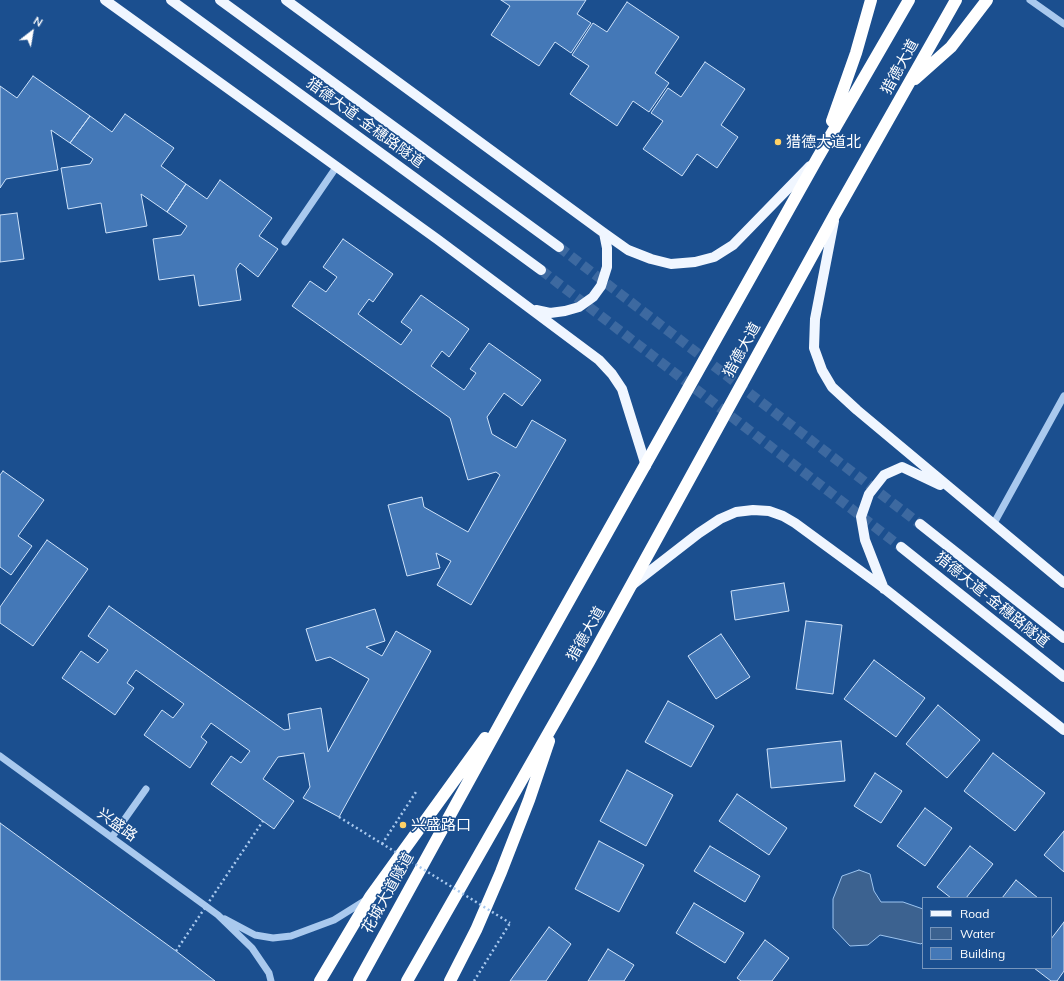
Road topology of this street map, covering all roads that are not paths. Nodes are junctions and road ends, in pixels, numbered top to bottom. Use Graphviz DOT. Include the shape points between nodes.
graph roads {
  1 [pos="105,0"];
  2 [pos="172,0"];
  3 [pos="220,0"];
  4 [pos="286,0"];
  5 [pos="871,0"];
  6 [pos="909,0"];
  7 [pos="956,0"];
  8 [pos="987,0"];
  9 [pos="1030,0"];
  10 [pos="1064,24"];
  11 [pos="908,85"];
  12 [pos="817,159"];
  13 [pos="337,166"];
  14 [pos="835,214"];
  15 [pos="604,233"];
  16 [pos="285,242"];
  17 [pos="559,247"];
  18 [pos="541,270"];
  19 [pos="532,309"];
  20 [pos="1064,396"];
  21 [pos="646,466"];
  22 [pos="953,491"];
  23 [pos="920,524"];
  24 [pos="993,525"];
  25 [pos="901,547"];
  26 [pos="1064,584"];
  27 [pos="632,585"];
  28 [pos="884,589"];
  29 [pos="1064,638"];
  30 [pos="1064,677"];
  31 [pos="516,695"];
  32 [pos="557,715"];
  33 [pos="1064,730"];
  34 [pos="0,756"];
  35 [pos="146,789"];
  36 [pos="112,838"];
  37 [pos="370,897"];
  38 [pos="218,915"];
  39 [pos="271,981"];
  40 [pos="320,981"];
  41 [pos="359,981"];
  42 [pos="407,981"];
  43 [pos="450,981"];
  1 -- 13 [label="main road"];
  2 -- 18 [label="main road, 猎德大道-金穗路隧道"];
  3 -- 17 [label="main road, 猎德大道-金穗路隧道"];
  4 -- 15 [label="main road"];
  5 -- 12 [label="highway" via="844,92"];
  6 -- 12 [label="highway, 猎德大道"];
  7 -- 11 [label="highway, 猎德大道"];
  8 -- 11 [label="highway" via="951,47"];
  9 -- 10 [label="street"];
  11 -- 14 [label="highway, 猎德大道"];
  12 -- 15 [label="main road" via="733,245 714,257 695,262 665,262 628,250"];
  12 -- 21 [label="highway, 猎德大道"];
  13 -- 16 [label="street"];
  13 -- 19 [label="main road"];
  14 -- 22 [label="main road" via="815,320 814,348 822,370 832,387"];
  14 -- 27 [label="highway, 猎德大道"];
  15 -- 19 [label="main road" via="607,267 601,286 593,297 579,307 565,311 550,313"];
  19 -- 21 [label="main road" via="599,360 612,374 622,389"];
  20 -- 24 [label="street"];
  21 -- 31 [label="highway, 猎德大道"];
  22 -- 24 [label="main road"];
  22 -- 28 [label="main road" via="902,467 884,475 869,494 861,517 866,540"];
  23 -- 29 [label="main road, 猎德大道-金穗路隧道"];
  24 -- 26 [label="main road"];
  25 -- 30 [label="main road, 猎德大道-金穗路隧道"];
  27 -- 28 [label="main road" via="720,519 736,512 753,510 768,511 796,523"];
  27 -- 32 [label="highway, 猎德大道"];
  28 -- 33 [label="main road"];
  31 -- 37 [label="highway"];
  31 -- 41 [label="highway, 花城大道隧道"];
  32 -- 42 [label="highway"];
  32 -- 43 [label="highway" via="529,800 501,872"];
  34 -- 36 [label="street, 兴盛路"];
  35 -- 36 [label="street"];
  36 -- 38 [label="street, 兴盛路"];
  37 -- 38 [label="street" via="334,920 286,937 255,935"];
  37 -- 40 [label="highway"];
  38 -- 39 [label="street" via="252,948 269,972"];
}
